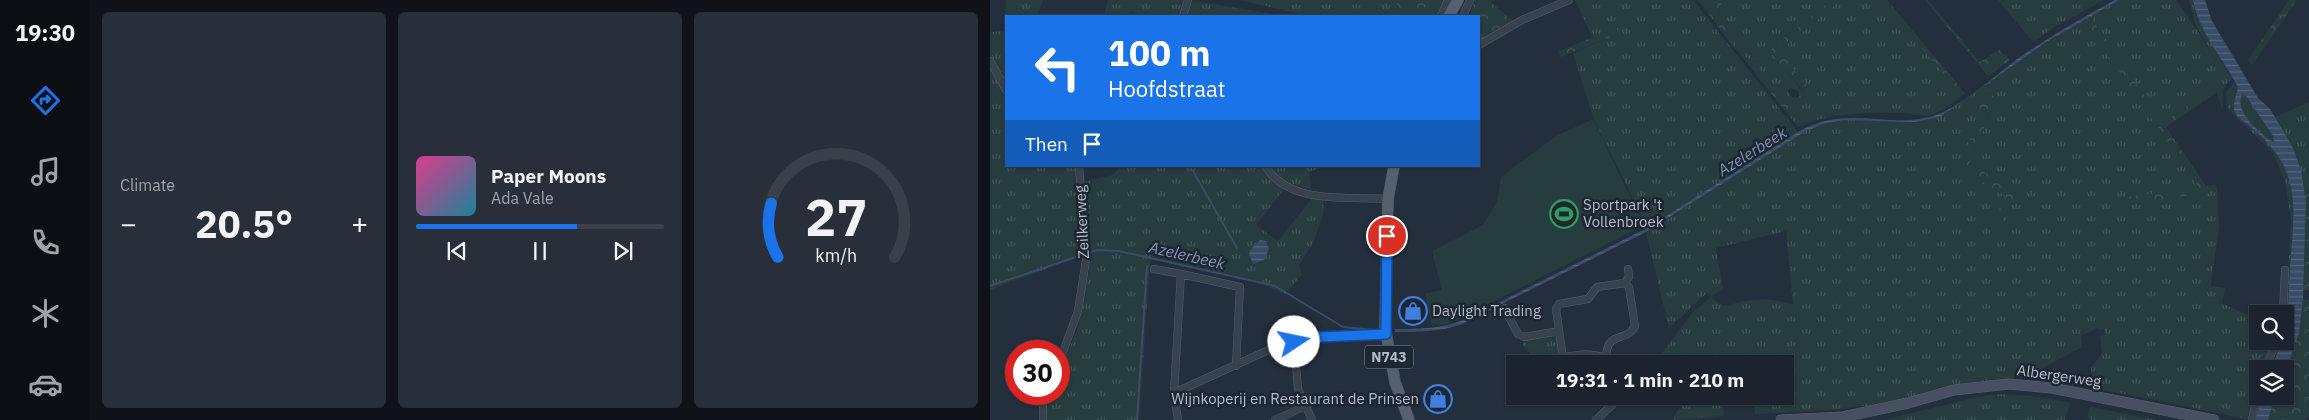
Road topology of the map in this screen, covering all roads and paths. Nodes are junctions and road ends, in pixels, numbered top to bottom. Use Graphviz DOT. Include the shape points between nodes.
graph roads {
  1 [pos="1188,0"];
  2 [pos="1448,0"];
  3 [pos="1458,0"];
  4 [pos="1464,0"];
  5 [pos="1470,0"];
  6 [pos="1569,0"];
  7 [pos="1183,15"];
  8 [pos="1441,15"];
  9 [pos="1450,15"];
  10 [pos="1456,15"];
  11 [pos="1463,15"];
  12 [pos="1480,44"];
  13 [pos="990,61"];
  14 [pos="1005,88"];
  15 [pos="1079,167"];
  16 [pos="1266,167"];
  17 [pos="1394,167"];
  18 [pos="1388,199"];
  19 [pos="1154,269"];
  20 [pos="1628,269"];
  21 [pos="2285,270"];
  22 [pos="1181,274"];
  23 [pos="1625,283"];
  24 [pos="2283,305"];
  25 [pos="1504,308"];
  26 [pos="1559,331"];
  27 [pos="1386,334"];
  28 [pos="1067,340"];
  29 [pos="1294,342"];
  30 [pos="1563,355"];
  31 [pos="1606,355"];
  32 [pos="1236,366"];
  33 [pos="1174,393"];
  34 [pos="1304,402"];
  35 [pos="1043,405"];
  36 [pos="1612,405"];
  37 [pos="2255,405"];
  38 [pos="1043,420"];
  39 [pos="1178,420"];
  40 [pos="1275,420"];
  41 [pos="1312,420"];
  42 [pos="1409,420"];
  43 [pos="1596,420"];
  44 [pos="1781,420"];
  45 [pos="2214,420"];
  46 [pos="2252,420"];
  1 -- 7 [label="street"];
  2 -- 8 [label="street"];
  3 -- 9 [label="main road"];
  4 -- 10 [label="main road"];
  5 -- 11 [label="street"];
  6 -- 12 [label="street" via="1522,20"];
  13 -- 14 [label="street"];
  15 -- 28 [label="street, Zeilkerweg" via="1086,255 1078,311"];
  16 -- 18 [label="street" via="1289,187 1314,195"];
  17 -- 18 [label="main road, N743"];
  18 -- 27 [label="main road, N743"];
  19 -- 22 [label="street"];
  20 -- 23 [label="street" via="1629,277"];
  21 -- 24 [label="street"];
  22 -- 32 [label="street" via="1240,287"];
  22 -- 33 [label="street"];
  23 -- 26 [label="street" via="1596,287 1588,299 1560,304 1556,309"];
  23 -- 31 [label="street" via="1630,287 1635,326 1633,331 1609,341"];
  25 -- 26 [label="street" via="1521,336"];
  26 -- 30 [label="street"];
  27 -- 29 [label="street" via="1299,338"];
  27 -- 42 [label="main road, N743" via="1395,382"];
  29 -- 32 [label="street" via="1288,341"];
  29 -- 34 [label="street" via="1298,389"];
  32 -- 33 [label="street"];
  33 -- 39 [label="street"];
  34 -- 40 [label="street"];
  34 -- 41 [label="street"];
  35 -- 38 [label="street"];
  36 -- 43 [label="street"];
  37 -- 46 [label="street"];
  44 -- 45 [label="main road, Albergerweg" via="1842,417 1954,390 2009,384 2052,388"];
}
